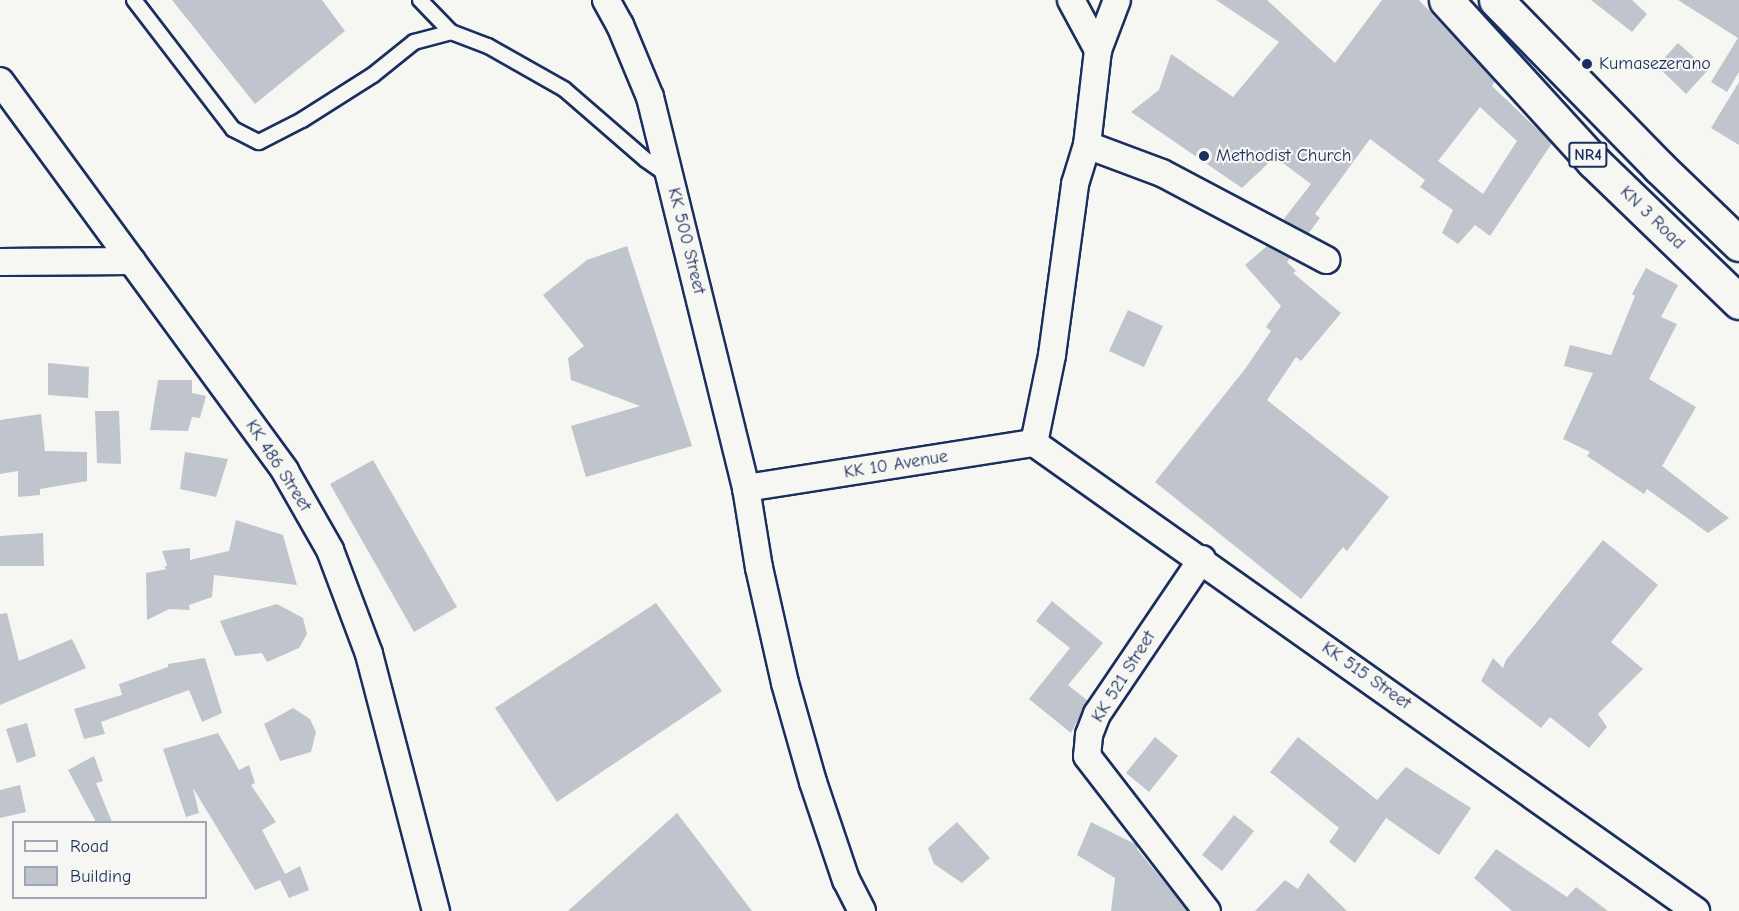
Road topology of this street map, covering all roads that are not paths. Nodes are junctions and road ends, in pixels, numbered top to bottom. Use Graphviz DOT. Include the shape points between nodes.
graph roads {
  1 [pos="134,0"];
  2 [pos="420,0"];
  3 [pos="606,0"];
  4 [pos="1071,0"];
  5 [pos="1116,0"];
  6 [pos="1446,0"];
  7 [pos="1496,0"];
  8 [pos="451,32"];
  9 [pos="1098,50"];
  10 [pos="0,81"];
  11 [pos="1087,145"];
  12 [pos="671,177"];
  13 [pos="1739,244"];
  14 [pos="1326,260"];
  15 [pos="132,261"];
  16 [pos="0,262"];
  17 [pos="1739,302"];
  18 [pos="1034,443"];
  19 [pos="746,489"];
  20 [pos="1202,558"];
  21 [pos="436,911"];
  22 [pos="862,911"];
  23 [pos="1206,911"];
  24 [pos="1696,911"];
  1 -- 8 [label="lane" via="233,129 259,142 373,75 414,42"];
  2 -- 8 [label="lane"];
  3 -- 12 [label="street, KK 500 Street" via="650,97"];
  4 -- 9 [label="street"];
  5 -- 9 [label="street"];
  6 -- 17 [label="highway, KN 3 Road / NR4" via="1593,161"];
  7 -- 13 [label="highway, NR4"];
  8 -- 12 [label="lane" via="488,46 564,89"];
  9 -- 11 [label="street"];
  10 -- 15 [label="street, KK 486 Street"];
  11 -- 14 [label="street" via="1162,173"];
  11 -- 18 [label="street" via="1074,184 1052,355"];
  12 -- 19 [label="street, KK 500 Street"];
  15 -- 16 [label="street"];
  15 -- 21 [label="street, KK 486 Street" via="285,471 330,550 369,654"];
  18 -- 19 [label="street, KK 10 Avenue"];
  18 -- 20 [label="street, KK 515 Street"];
  19 -- 22 [label="street" via="785,683 846,880"];
  20 -- 23 [label="street, KK 521 Street" via="1097,714 1087,756"];
  20 -- 24 [label="street, KK 515 Street"];
}
